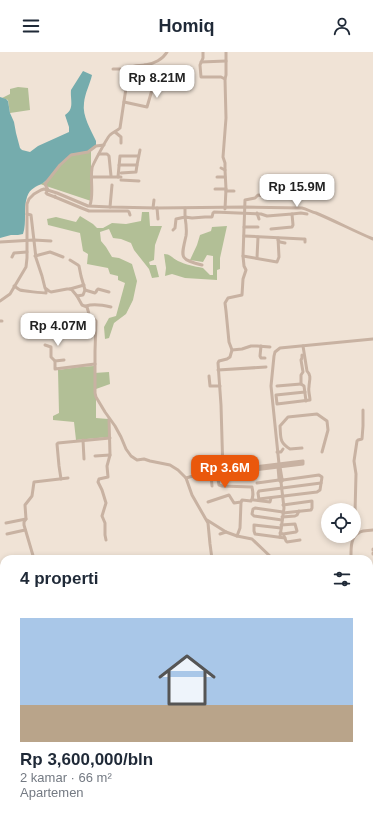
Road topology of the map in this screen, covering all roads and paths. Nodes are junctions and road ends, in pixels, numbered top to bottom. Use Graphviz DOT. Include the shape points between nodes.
graph roads {
  1 [pos="168,52"];
  2 [pos="204,52"];
  3 [pos="226,52"];
  4 [pos="226,61"];
  5 [pos="201,62"];
  6 [pos="145,65"];
  7 [pos="113,69"];
  8 [pos="129,70"];
  9 [pos="128,79"];
  10 [pos="225,79"];
  11 [pos="141,85"];
  12 [pos="124,102"];
  13 [pos="115,132"];
  14 [pos="121,143"];
  15 [pos="104,145"];
  16 [pos="140,150"];
  17 [pos="99,154"];
  18 [pos="138,156"];
  19 [pos="119,164"];
  20 [pos="137,165"];
  21 [pos="221,168"];
  22 [pos="225,170"];
  23 [pos="111,176"];
  24 [pos="120,176"];
  25 [pos="92,177"];
  26 [pos="217,177"];
  27 [pos="225,177"];
  28 [pos="139,181"];
  29 [pos="121,184"];
  30 [pos="112,185"];
  31 [pos="214,189"];
  32 [pos="48,190"];
  33 [pos="226,190"];
  34 [pos="234,191"];
  35 [pos="57,192"];
  36 [pos="264,196"];
  37 [pos="54,197"];
  38 [pos="154,200"];
  39 [pos="90,205"];
  40 [pos="110,207"];
  41 [pos="155,208"];
  42 [pos="185,208"];
  43 [pos="225,208"];
  44 [pos="245,210"];
  45 [pos="301,211"];
  46 [pos="225,212"];
  47 [pos="278,212"];
  48 [pos="257,213"];
  49 [pos="27,214"];
  50 [pos="292,214"];
  51 [pos="307,214"];
  52 [pos="130,215"];
  53 [pos="185,217"];
  54 [pos="158,219"];
  55 [pos="259,219"];
  56 [pos="244,227"];
  57 [pos="258,227"];
  58 [pos="271,229"];
  59 [pos="173,230"];
  60 [pos="244,236"];
  61 [pos="258,237"];
  62 [pos="278,239"];
  63 [pos="373,239"];
  64 [pos="34,240"];
  65 [pos="26,241"];
  66 [pos="51,241"];
  67 [pos="0,242"];
  68 [pos="305,242"];
  69 [pos="285,243"];
  70 [pos="27,252"];
  71 [pos="35,256"];
  72 [pos="243,256"];
  73 [pos="12,257"];
  74 [pos="63,257"];
  75 [pos="257,258"];
  76 [pos="70,260"];
  77 [pos="202,265"];
  78 [pos="84,285"];
  79 [pos="14,286"];
  80 [pos="46,289"];
  81 [pos="70,289"];
  82 [pos="85,290"];
  83 [pos="109,292"];
  84 [pos="77,296"];
  85 [pos="0,301"];
  86 [pos="86,306"];
  87 [pos="111,307"];
  88 [pos="89,314"];
  89 [pos="81,316"];
  90 [pos="72,323"];
  91 [pos="81,333"];
  92 [pos="373,339"];
  93 [pos="45,345"];
  94 [pos="261,346"];
  95 [pos="302,346"];
  96 [pos="270,347"];
  97 [pos="232,350"];
  98 [pos="265,358"];
  99 [pos="303,358"];
  100 [pos="64,360"];
  101 [pos="55,361"];
  102 [pos="95,364"];
  103 [pos="266,367"];
  104 [pos="218,370"];
  105 [pos="307,371"];
  106 [pos="302,372"];
  107 [pos="208,376"];
  108 [pos="303,385"];
  109 [pos="220,386"];
  110 [pos="277,386"];
  111 [pos="309,386"];
  112 [pos="305,392"];
  113 [pos="306,401"];
  114 [pos="362,410"];
  115 [pos="109,418"];
  116 [pos="110,438"];
  117 [pos="83,440"];
  118 [pos="286,446"];
  119 [pos="302,448"];
  120 [pos="277,452"];
  121 [pos="322,452"];
  122 [pos="110,455"];
  123 [pos="95,456"];
  124 [pos="84,459"];
  125 [pos="303,463"];
  126 [pos="279,466"];
  127 [pos="266,467"];
  128 [pos="223,473"];
  129 [pos="211,474"];
  130 [pos="217,474"];
  131 [pos="68,478"];
  132 [pos="186,478"];
  133 [pos="61,479"];
  134 [pos="281,480"];
  135 [pos="257,483"];
  136 [pos="321,484"];
  137 [pos="212,486"];
  138 [pos="282,488"];
  139 [pos="282,496"];
  140 [pos="254,500"];
  141 [pos="259,500"];
  142 [pos="208,502"];
  143 [pos="241,502"];
  144 [pos="355,503"];
  145 [pos="283,505"];
  146 [pos="283,516"];
  147 [pos="26,519"];
  148 [pos="207,520"];
  149 [pos="6,523"];
  150 [pos="281,527"];
  151 [pos="25,530"];
  152 [pos="373,530"];
  153 [pos="226,532"];
  154 [pos="361,532"];
  155 [pos="7,534"];
  156 [pos="220,534"];
  157 [pos="282,535"];
  158 [pos="238,536"];
  159 [pos="106,540"];
  160 [pos="300,540"];
  161 [pos="353,543"];
  162 [pos="33,555"];
  163 [pos="211,555"];
  164 [pos="270,555"];
  165 [pos="351,555"];
  1 -- 6 [label="street" via="159,60"];
  2 -- 5 [label="street"];
  3 -- 4 [label="street"];
  4 -- 5 [label="street"];
  4 -- 10 [label="street"];
  5 -- 10 [label="street" via="201,78"];
  6 -- 8 [label="street" via="132,66"];
  6 -- 11 [label="street"];
  7 -- 8 [label="street"];
  8 -- 9 [label="street"];
  9 -- 11 [label="street"];
  9 -- 12 [label="street"];
  10 -- 22 [label="street" via="226,118 222,157"];
  11 -- 12 [label="street" via="151,88 148,106"];
  12 -- 13 [label="street" via="120,128"];
  13 -- 14 [label="street" via="121,137"];
  13 -- 15 [label="street"];
  15 -- 17 [label="street"];
  15 -- 32 [label="street" via="96,146 89,152 70,156 45,183"];
  16 -- 18 [label="street"];
  17 -- 23 [label="street" via="109,156"];
  17 -- 25 [label="street" via="92,165"];
  18 -- 19 [label="street" via="121,156"];
  18 -- 20 [label="street"];
  19 -- 20 [label="street"];
  19 -- 24 [label="street"];
  20 -- 24 [label="street" via="136,173"];
  21 -- 22 [label="street"];
  22 -- 27 [label="street"];
  23 -- 24 [label="street"];
  23 -- 25 [label="street"];
  24 -- 28 [label="street"];
  24 -- 29 [label="street"];
  25 -- 39 [label="street"];
  26 -- 27 [label="street"];
  27 -- 33 [label="street"];
  30 -- 40 [label="street"];
  31 -- 33 [label="street"];
  32 -- 35 [label="street"];
  32 -- 37 [label="street" via="47,194"];
  32 -- 49 [label="street" via="41,190 32,196 28,202"];
  33 -- 34 [label="street"];
  33 -- 43 [label="street"];
  35 -- 37 [label="street"];
  35 -- 39 [label="street" via="87,206"];
  36 -- 44 [label="street" via="258,195 245,200"];
  37 -- 52 [label="street" via="89,211 128,211"];
  38 -- 41 [label="street"];
  39 -- 40 [label="street"];
  40 -- 41 [label="street"];
  41 -- 42 [label="street"];
  41 -- 54 [label="street"];
  42 -- 43 [label="street"];
  42 -- 53 [label="street"];
  43 -- 44 [label="street"];
  43 -- 46 [label="street"];
  44 -- 46 [label="street"];
  44 -- 47 [label="street"];
  44 -- 48 [label="street"];
  44 -- 56 [label="street"];
  45 -- 47 [label="street"];
  45 -- 50 [label="street"];
  45 -- 51 [label="street"];
  45 -- 63 [label="street" via="307,209"];
  46 -- 53 [label="street" via="213,212 212,217"];
  47 -- 48 [label="street" via="267,216"];
  47 -- 50 [label="street"];
  48 -- 55 [label="street"];
  49 -- 64 [label="street" via="31,215"];
  49 -- 65 [label="street"];
  50 -- 58 [label="street" via="292,227"];
  53 -- 59 [label="street" via="176,219"];
  53 -- 77 [label="street" via="183,256 188,261"];
  56 -- 57 [label="street"];
  56 -- 60 [label="street"];
  60 -- 61 [label="street"];
  60 -- 72 [label="street"];
  61 -- 62 [label="street"];
  61 -- 75 [label="street"];
  62 -- 68 [label="street" via="304,239"];
  62 -- 69 [label="street"];
  62 -- 75 [label="street" via="278,261"];
  64 -- 65 [label="street"];
  64 -- 66 [label="street"];
  64 -- 71 [label="street"];
  65 -- 67 [label="street"];
  65 -- 70 [label="street"];
  70 -- 73 [label="street" via="14,253"];
  70 -- 79 [label="street" via="26,267"];
  71 -- 74 [label="street" via="50,252"];
  71 -- 80 [label="street"];
  72 -- 75 [label="street"];
  72 -- 97 [label="street" via="246,270 242,295 228,298 225,303"];
  76 -- 78 [label="street" via="79,266"];
  78 -- 81 [label="street"];
  78 -- 82 [label="street"];
  79 -- 80 [label="street" via="21,291 42,294 46,293"];
  79 -- 85 [label="street" via="10,294"];
  80 -- 81 [label="street" via="51,292"];
  81 -- 84 [label="street"];
  82 -- 83 [label="street" via="95,293 98,289"];
  82 -- 84 [label="street" via="84,295"];
  84 -- 86 [label="street" via="82,305"];
  86 -- 87 [label="street" via="95,304"];
  86 -- 88 [label="street"];
  88 -- 89 [label="street"];
  88 -- 102 [label="street" via="96,321"];
  89 -- 90 [label="street"];
  89 -- 91 [label="street" via="85,319"];
  92 -- 95 [label="street"];
  93 -- 101 [label="street" via="51,347 51,357"];
  94 -- 96 [label="street"];
  94 -- 97 [label="street"];
  94 -- 98 [label="street" via="260,356"];
  95 -- 99 [label="street"];
  95 -- 120 [label="street" via="280,348 274,356 271,386"];
  97 -- 104 [label="street" via="230,357 218,362"];
  99 -- 105 [label="street"];
  99 -- 106 [label="street"];
  100 -- 101 [label="street"];
  101 -- 102 [label="street" via="56,369"];
  102 -- 115 [label="street" via="95,393"];
  103 -- 104 [label="street"];
  104 -- 109 [label="street"];
  105 -- 106 [label="street"];
  105 -- 111 [label="street"];
  106 -- 108 [label="street"];
  107 -- 109 [label="street" via="210,386"];
  108 -- 110 [label="street"];
  108 -- 111 [label="street"];
  108 -- 112 [label="street"];
  109 -- 128 [label="street"];
  111 -- 113 [label="street" via="310,400"];
  112 -- 113 [label="street"];
  112 -- 113 [label="street" via="276,395 277,404"];
  114 -- 144 [label="street" via="362,439 358,441 354,462"];
  115 -- 116 [label="street"];
  115 -- 132 [label="street" via="128,453 135,459 170,465"];
  116 -- 117 [label="street"];
  116 -- 122 [label="street"];
  117 -- 124 [label="street"];
  117 -- 133 [label="street" via="57,444"];
  118 -- 119 [label="street" via="290,449"];
  118 -- 120 [label="street" via="281,452"];
  118 -- 121 [label="street" via="282,442 280,426 288,417 318,414 327,421 328,430"];
  120 -- 126 [label="street"];
  122 -- 123 [label="street"];
  122 -- 159 [label="street" via="108,477 99,479 98,482 106,503 102,516"];
  125 -- 126 [label="street"];
  126 -- 127 [label="street"];
  126 -- 134 [label="street"];
  128 -- 128 [label="street" via="225,476 247,476 246,469 232,468"];
  128 -- 130 [label="street"];
  129 -- 130 [label="street"];
  129 -- 132 [label="street"];
  129 -- 137 [label="street"];
  130 -- 143 [label="street" via="219,485 252,487 252,501"];
  131 -- 133 [label="street"];
  132 -- 148 [label="street" via="192,495"];
  133 -- 147 [label="street" via="34,482 32,496 25,505"];
  134 -- 135 [label="street"];
  134 -- 136 [label="street" via="319,475 322,477"];
  134 -- 138 [label="street"];
  136 -- 138 [label="street"];
  136 -- 139 [label="street" via="317,492"];
  138 -- 139 [label="street"];
  138 -- 141 [label="street" via="259,491"];
  139 -- 141 [label="street" via="272,498 270,502"];
  139 -- 145 [label="street"];
  140 -- 141 [label="street"];
  142 -- 143 [label="street" via="229,495 233,502"];
  143 -- 158 [label="street"];
  145 -- 146 [label="street"];
  145 -- 146 [label="street" via="312,501 312,510 299,511 295,516"];
  146 -- 146 [label="street" via="255,508 252,514 254,516"];
  146 -- 150 [label="street"];
  147 -- 149 [label="street"];
  147 -- 151 [label="street"];
  148 -- 153 [label="street"];
  148 -- 163 [label="street"];
  150 -- 157 [label="street"];
  150 -- 157 [label="street" via="295,524 296,532"];
  150 -- 157 [label="street" via="254,525 254,531 255,534"];
  151 -- 155 [label="street"];
  151 -- 162 [label="street"];
  152 -- 154 [label="street"];
  153 -- 156 [label="street"];
  153 -- 158 [label="street"];
  157 -- 160 [label="street" via="287,542"];
  158 -- 164 [label="street" via="252,539"];
  161 -- 165 [label="street"];
}
